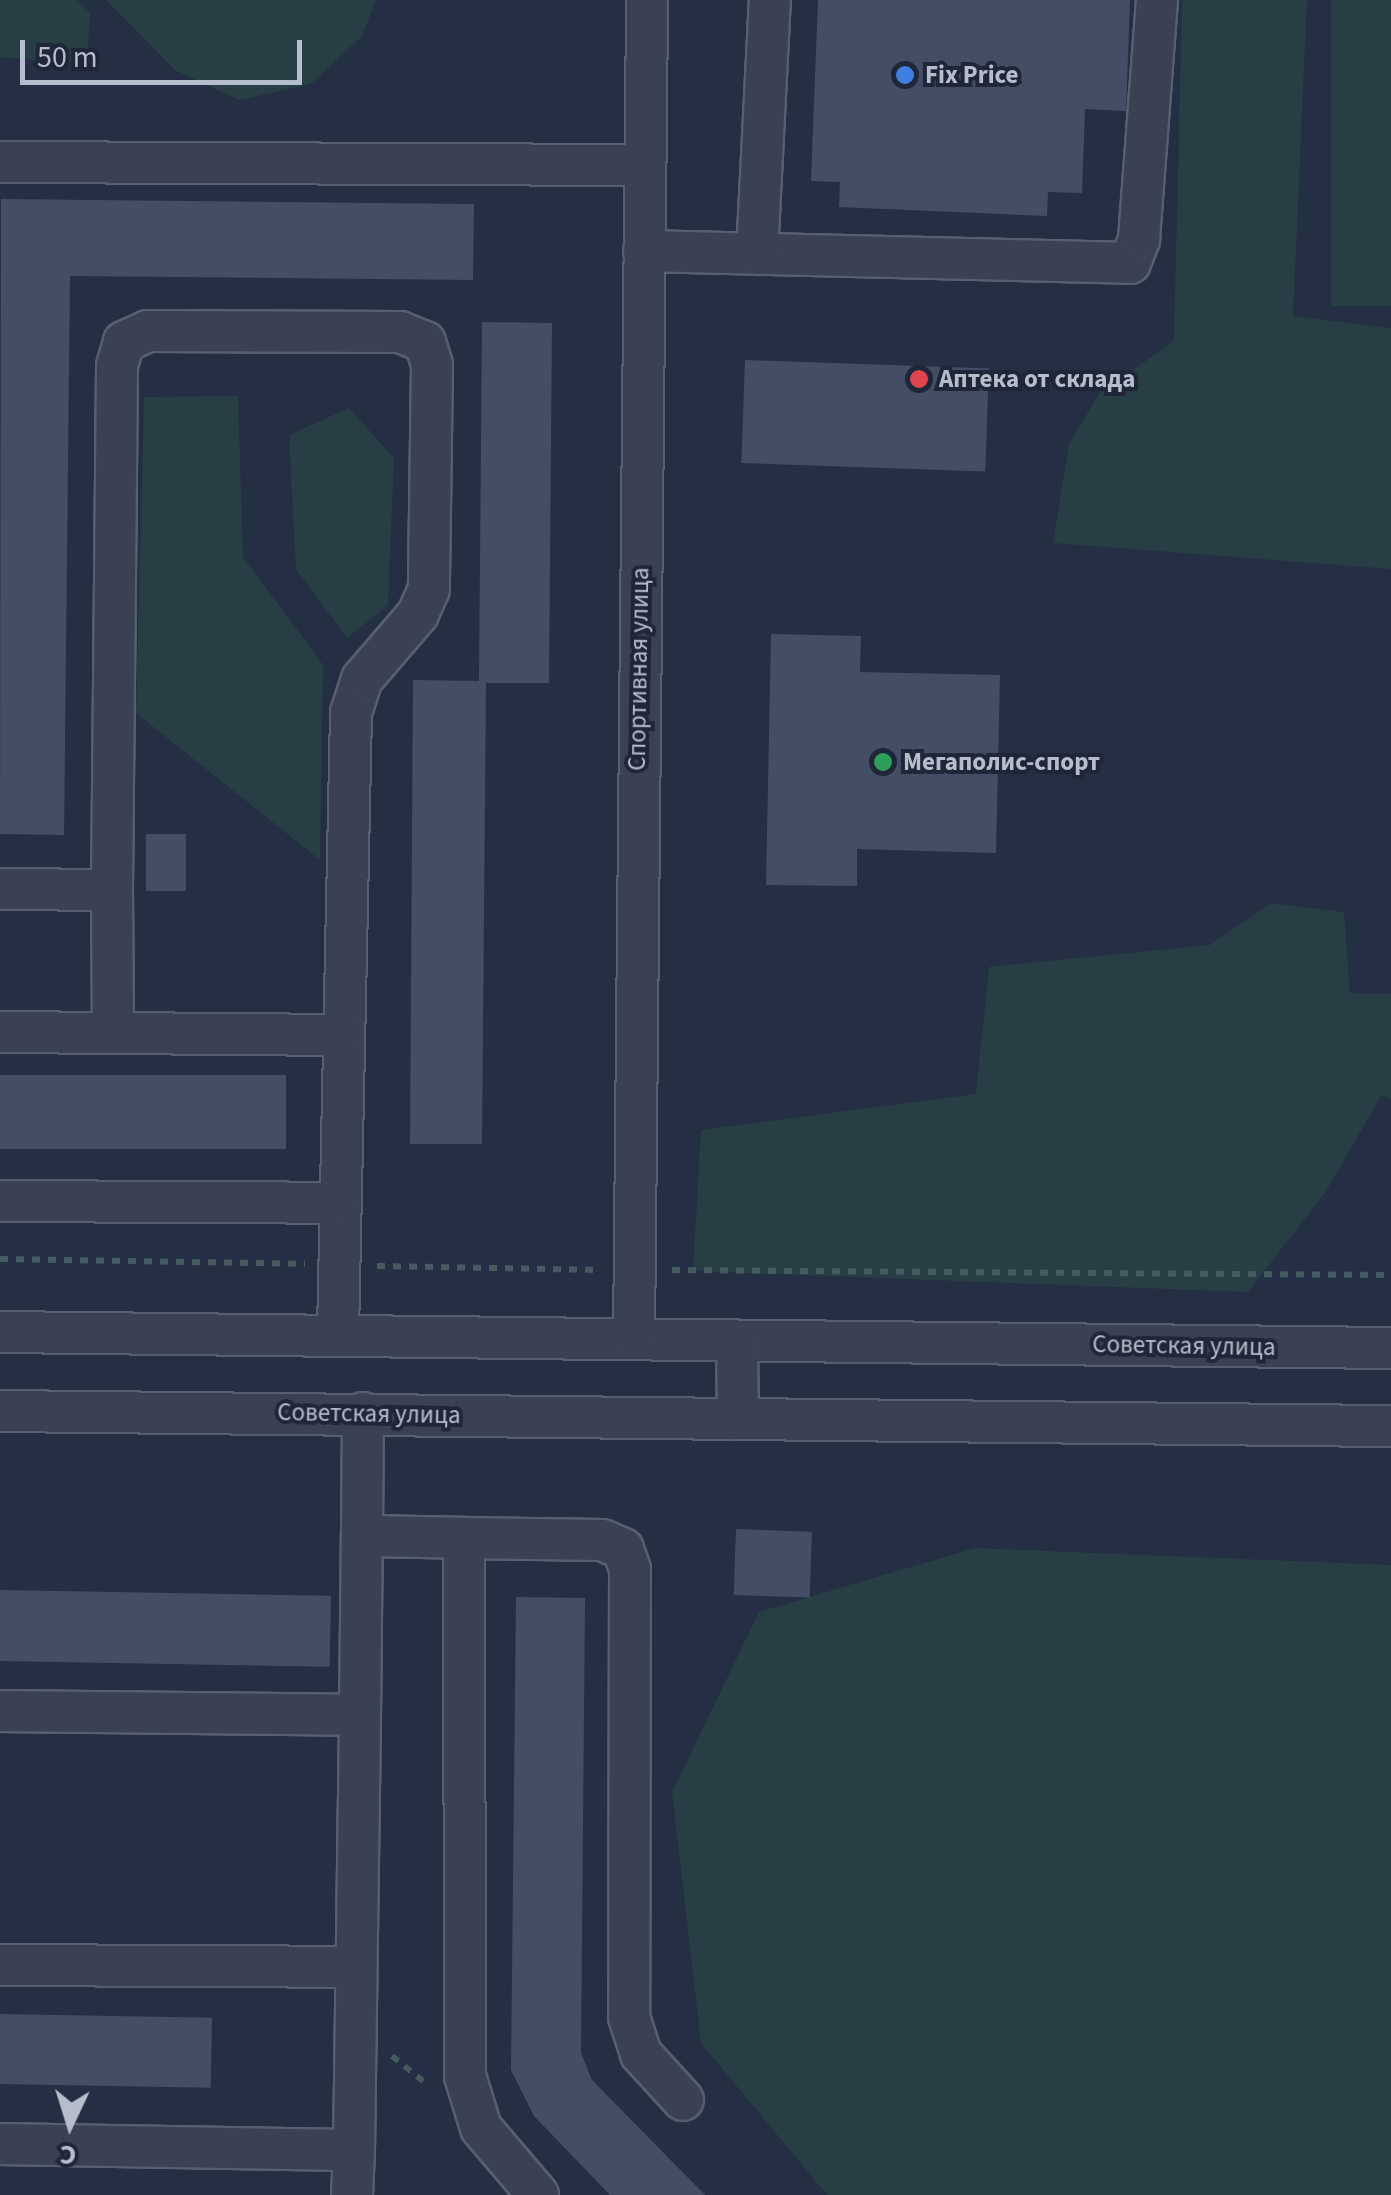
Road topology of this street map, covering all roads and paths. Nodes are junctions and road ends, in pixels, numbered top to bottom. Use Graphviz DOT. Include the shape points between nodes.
graph roads {
  1 [pos="647,0"];
  2 [pos="770,0"];
  3 [pos="1157,0"];
  4 [pos="0,162"];
  5 [pos="645,165"];
  6 [pos="644,251"];
  7 [pos="756,254"];
  8 [pos="0,888"];
  9 [pos="112,890"];
  10 [pos="0,1032"];
  11 [pos="113,1033"];
  12 [pos="344,1036"];
  13 [pos="0,1201"];
  14 [pos="339,1204"];
  15 [pos="0,1259"];
  16 [pos="339,1265"];
  17 [pos="632,1270"];
  18 [pos="1391,1276"];
  19 [pos="0,1332"];
  20 [pos="338,1335"];
  21 [pos="634,1338"];
  22 [pos="737,1342"];
  23 [pos="1391,1348"];
  24 [pos="0,1411"];
  25 [pos="363,1413"];
  26 [pos="738,1419"];
  27 [pos="1391,1426"];
  28 [pos="362,1536"];
  29 [pos="464,1538"];
  30 [pos="0,1712"];
  31 [pos="360,1715"];
  32 [pos="0,1965"];
  33 [pos="356,1967"];
  34 [pos="356,2026"];
  35 [pos="683,2100"];
  36 [pos="480,2128"];
  37 [pos="0,2144"];
  38 [pos="354,2150"];
  39 [pos="352,2195"];
  40 [pos="538,2195"];
  1 -- 5 [label="street, Спортивная улица"];
  2 -- 7 [label="street"];
  3 -- 7 [label="street" via="1139,239 1130,262"];
  4 -- 5 [label="street"];
  5 -- 6 [label="street, Спортивная улица"];
  6 -- 7 [label="street"];
  6 -- 17 [label="street, Спортивная улица"];
  8 -- 9 [label="street"];
  9 -- 11 [label="street"];
  9 -- 12 [label="street" via="116,366 124,342 148,331 187,331 400,332 425,342 432,365 429,589 418,614 362,679 351,713"];
  10 -- 11 [label="street"];
  11 -- 12 [label="street"];
  12 -- 14 [label="street"];
  13 -- 14 [label="street"];
  14 -- 16 [label="street"];
  15 -- 16 [label="path"];
  16 -- 17 [label="path"];
  16 -- 20 [label="street"];
  17 -- 18 [label="path"];
  17 -- 21 [label="street, Спортивная улица"];
  19 -- 20 [label="street, Советская улица"];
  20 -- 21 [label="street, Советская улица"];
  21 -- 22 [label="street, Советская улица"];
  22 -- 23 [label="street, Советская улица"];
  22 -- 26 [label="street"];
  24 -- 25 [label="street, Советская улица"];
  25 -- 26 [label="street, Советская улица"];
  25 -- 28 [label="street"];
  26 -- 27 [label="street, Советская улица"];
  28 -- 29 [label="street"];
  28 -- 31 [label="street"];
  29 -- 35 [label="street" via="602,1540 623,1548 630,1569 629,2017 641,2054"];
  29 -- 36 [label="street" via="465,2076"];
  30 -- 31 [label="street"];
  31 -- 33 [label="street"];
  32 -- 33 [label="street"];
  33 -- 34 [label="street"];
  34 -- 36 [label="path"];
  34 -- 38 [label="street"];
  36 -- 40 [label="street"];
  37 -- 38 [label="street"];
  38 -- 39 [label="street"];
}
